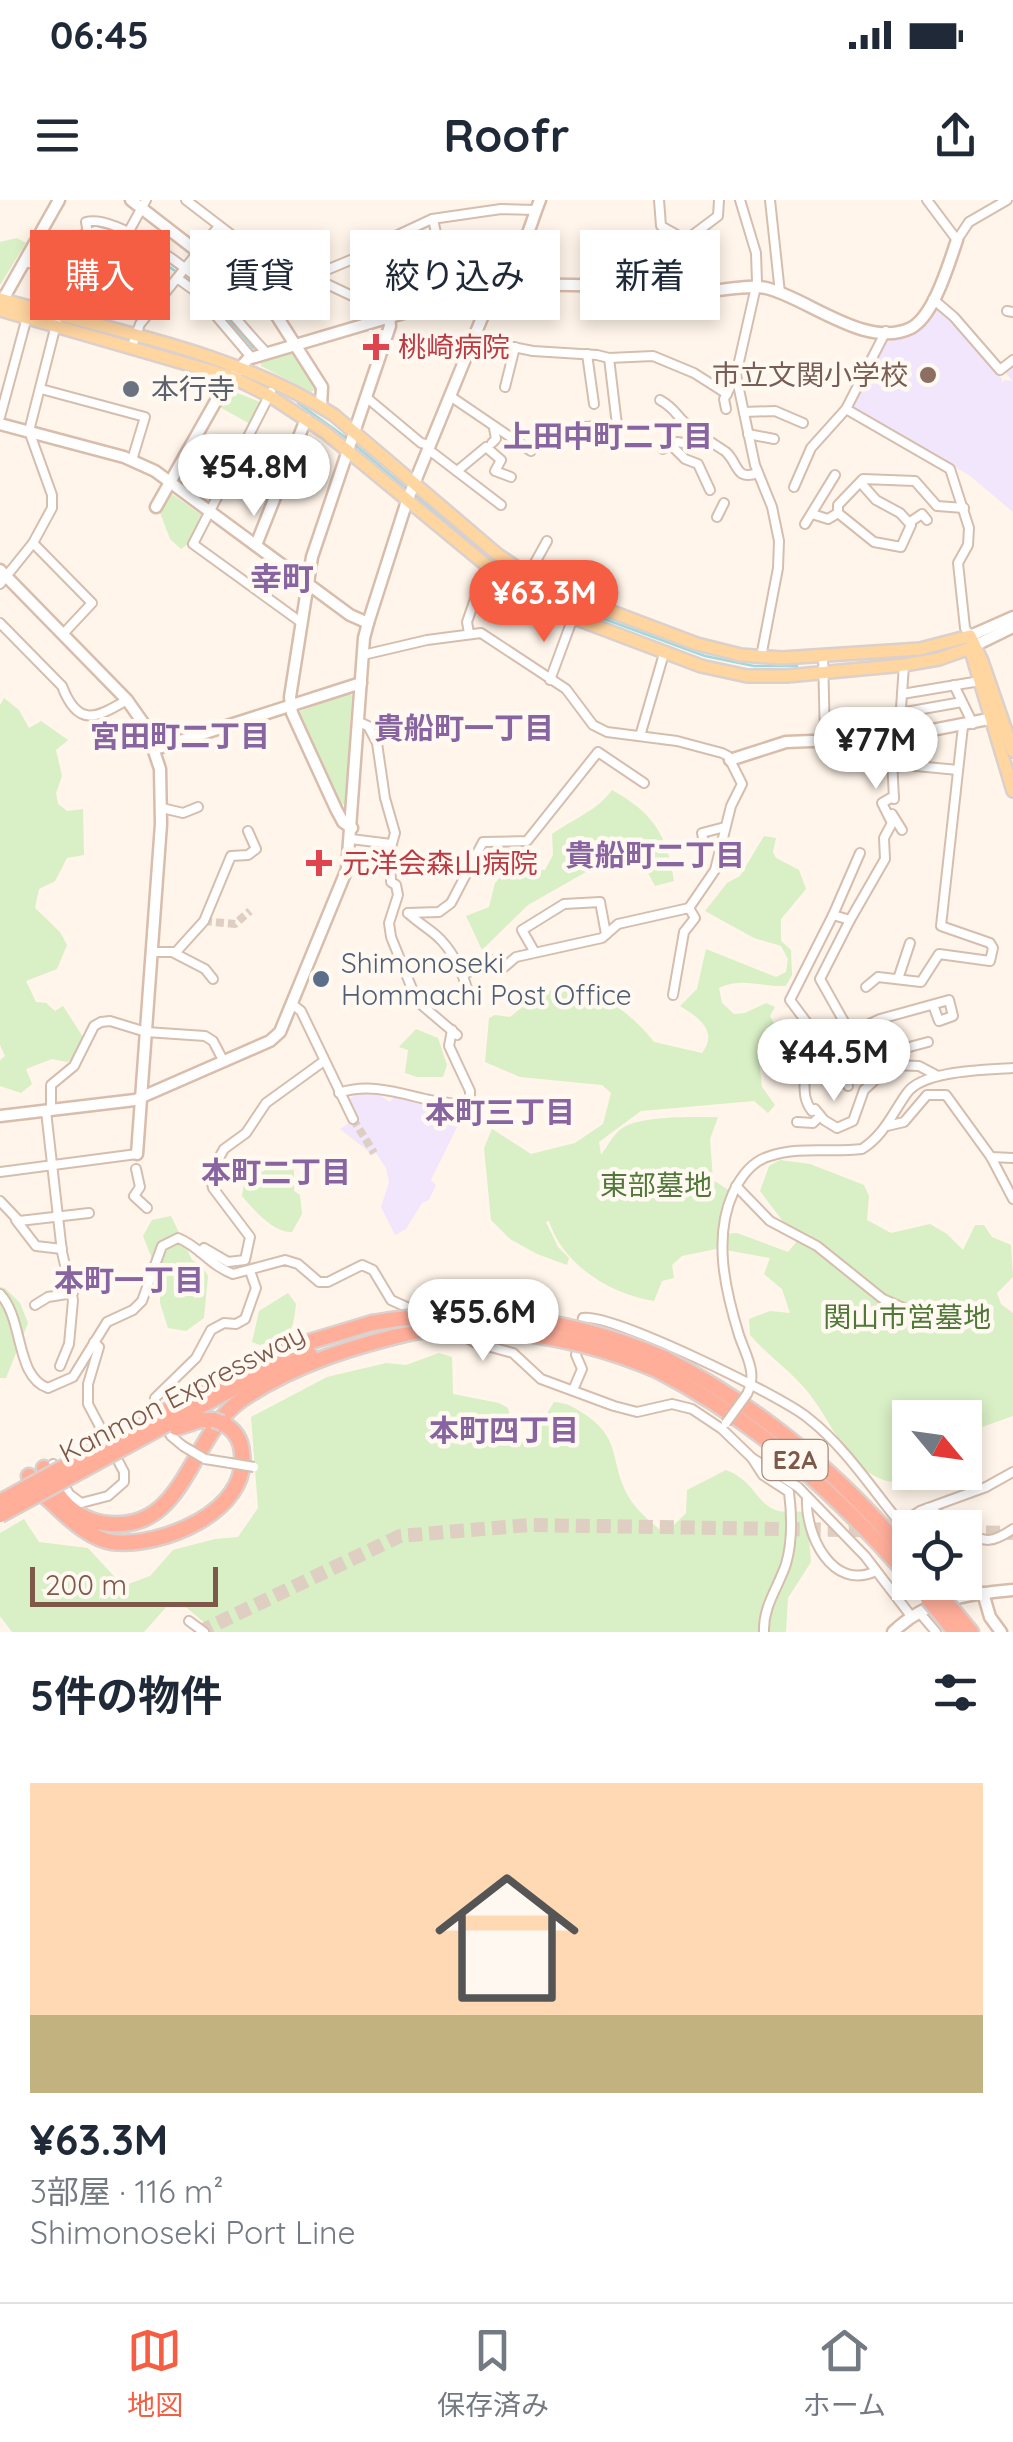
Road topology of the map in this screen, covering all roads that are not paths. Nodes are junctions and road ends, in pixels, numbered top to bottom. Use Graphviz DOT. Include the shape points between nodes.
graph roads {
  1 [pos="59,200"];
  2 [pos="131,200"];
  3 [pos="186,200"];
  4 [pos="660,200"];
  5 [pos="719,200"];
  6 [pos="740,200"];
  7 [pos="770,200"];
  8 [pos="928,200"];
  9 [pos="1008,200"];
  10 [pos="144,204"];
  11 [pos="538,205"];
  12 [pos="434,219"];
  13 [pos="218,226"];
  14 [pos="42,230"];
  15 [pos="87,230"];
  16 [pos="116,230"];
  17 [pos="129,230"];
  18 [pos="215,230"];
  19 [pos="224,230"];
  20 [pos="436,230"];
  21 [pos="527,230"];
  22 [pos="957,240"];
  23 [pos="190,242"];
  24 [pos="30,252"];
  25 [pos="25,262"];
  26 [pos="190,262"];
  27 [pos="30,264"];
  28 [pos="170,267"];
  29 [pos="330,268"];
  30 [pos="181,274"];
  31 [pos="560,286"];
  32 [pos="757,287"];
  33 [pos="780,293"];
  34 [pos="934,300"];
  35 [pos="1,303"];
  36 [pos="30,312"];
  37 [pos="27,317"];
  38 [pos="30,317"];
  39 [pos="59,320"];
  40 [pos="280,320"];
  41 [pos="375,320"];
  42 [pos="389,320"];
  43 [pos="481,320"];
  44 [pos="886,331"];
  45 [pos="473,339"];
  46 [pos="133,342"];
  47 [pos="295,343"];
  48 [pos="515,347"];
  49 [pos="266,352"];
  50 [pos="588,354"];
  51 [pos="251,357"];
  52 [pos="609,358"];
  53 [pos="1013,360"];
  54 [pos="236,372"];
  55 [pos="736,375"];
  56 [pos="505,387"];
  57 [pos="41,389"];
  58 [pos="272,390"];
  59 [pos="727,394"];
  60 [pos="450,396"];
  61 [pos="366,397"];
  62 [pos="660,400"];
  63 [pos="594,404"];
  64 [pos="321,406"];
  65 [pos="726,409"];
  66 [pos="846,409"];
  67 [pos="744,412"];
  68 [pos="306,419"];
  69 [pos="0,420"];
  70 [pos="617,422"];
  71 [pos="803,423"];
  72 [pos="632,424"];
  73 [pos="584,427"];
  74 [pos="494,428"];
  75 [pos="28,431"];
  76 [pos="748,434"];
  77 [pos="774,439"];
  78 [pos="706,441"];
  79 [pos="351,442"];
  80 [pos="492,443"];
  81 [pos="432,449"];
  82 [pos="531,450"];
  83 [pos="132,460"];
  84 [pos="456,471"];
  85 [pos="758,474"];
  86 [pos="835,475"];
  87 [pos="511,477"];
  88 [pos="170,481"];
  89 [pos="860,482"];
  90 [pos="794,487"];
  91 [pos="710,490"];
  92 [pos="411,492"];
  93 [pos="724,503"];
  94 [pos="500,505"];
  95 [pos="156,507"];
  96 [pos="964,508"];
  97 [pos="210,511"];
  98 [pos="838,513"];
  99 [pos="812,514"];
  100 [pos="717,517"];
  101 [pos="927,520"];
  102 [pos="910,522"];
  103 [pos="805,524"];
  104 [pos="547,541"];
  105 [pos="33,543"];
  106 [pos="256,545"];
  107 [pos="490,563"];
  108 [pos="532,570"];
  109 [pos="2,577"];
  110 [pos="308,584"];
  111 [pos="575,611"];
  112 [pos="1013,616"];
  113 [pos="0,623"];
  114 [pos="368,623"];
  115 [pos="302,624"];
  116 [pos="1013,627"];
  117 [pos="469,633"];
  118 [pos="62,634"];
  119 [pos="671,636"];
  120 [pos="972,643"];
  121 [pos="665,652"];
  122 [pos="363,655"];
  123 [pos="823,656"];
  124 [pos="751,664"];
  125 [pos="904,664"];
  126 [pos="825,671"];
  127 [pos="550,680"];
  128 [pos="980,681"];
  129 [pos="361,684"];
  130 [pos="954,685"];
  131 [pos="902,694"];
  132 [pos="127,700"];
  133 [pos="962,702"];
  134 [pos="290,706"];
  135 [pos="900,713"];
  136 [pos="1002,717"];
  137 [pos="359,722"];
  138 [pos="968,725"];
  139 [pos="640,736"];
  140 [pos="895,738"];
  141 [pos="825,739"];
  142 [pos="155,748"];
  143 [pos="1013,751"];
  144 [pos="730,760"];
  145 [pos="895,764"];
  146 [pos="958,770"];
  147 [pos="644,783"];
  148 [pos="1013,791"];
  149 [pos="894,796"];
  150 [pos="198,807"];
  151 [pos="162,808"];
  152 [pos="725,828"];
  153 [pos="902,830"];
  154 [pos="248,831"];
  155 [pos="351,834"];
  156 [pos="704,843"];
  157 [pos="391,844"];
  158 [pos="860,853"];
  159 [pos="396,904"];
  160 [pos="688,908"];
  161 [pos="408,913"];
  162 [pos="832,915"];
  163 [pos="850,920"];
  164 [pos="606,934"];
  165 [pos="910,944"];
  166 [pos="152,952"];
  167 [pos="534,952"];
  168 [pos="174,953"];
  169 [pos="465,974"];
  170 [pos="898,979"];
  171 [pos="213,980"];
  172 [pos="866,987"];
  173 [pos="673,995"];
  174 [pos="470,998"];
  175 [pos="292,1004"];
  176 [pos="933,1005"];
  177 [pos="146,1032"];
  178 [pos="928,1042"];
  179 [pos="785,1051"];
  180 [pos="324,1061"];
  181 [pos="224,1062"];
  182 [pos="840,1064"];
  183 [pos="853,1064"];
  184 [pos="890,1066"];
  185 [pos="1013,1068"];
  186 [pos="939,1076"];
  187 [pos="848,1086"];
  188 [pos="340,1094"];
  189 [pos="141,1098"];
  190 [pos="48,1111"];
  191 [pos="0,1116"];
  192 [pos="820,1116"];
  193 [pos="354,1120"];
  194 [pos="796,1122"];
  195 [pos="888,1126"];
  196 [pos="137,1154"];
  197 [pos="992,1157"];
  198 [pos="1013,1158"];
  199 [pos="52,1165"];
  200 [pos="136,1169"];
  201 [pos="0,1172"];
  202 [pos="736,1186"];
  203 [pos="1013,1200"];
  204 [pos="0,1202"];
  205 [pos="147,1208"];
  206 [pos="88,1213"];
  207 [pos="59,1216"];
  208 [pos="16,1218"];
  209 [pos="62,1249"];
  210 [pos="200,1252"];
  211 [pos="250,1271"];
  212 [pos="0,1294"];
  213 [pos="73,1294"];
  214 [pos="35,1305"];
  215 [pos="927,1310"];
  216 [pos="418,1331"];
  217 [pos="94,1342"];
  218 [pos="660,1364"];
  219 [pos="60,1366"];
  220 [pos="573,1390"];
  221 [pos="749,1390"];
  222 [pos="166,1423"];
  223 [pos="724,1426"];
  224 [pos="752,1458"];
  225 [pos="48,1466"];
  226 [pos="254,1467"];
  227 [pos="1013,1472"];
  228 [pos="29,1476"];
  229 [pos="807,1498"];
  230 [pos="0,1502"];
  231 [pos="928,1508"];
  232 [pos="924,1510"];
  233 [pos="932,1510"];
  234 [pos="892,1514"];
  235 [pos="0,1516"];
  236 [pos="1013,1529"];
  237 [pos="892,1538"];
  238 [pos="982,1541"];
  239 [pos="892,1558"];
  240 [pos="876,1571"];
  241 [pos="892,1580"];
  242 [pos="1013,1590"];
  243 [pos="984,1593"];
  244 [pos="926,1600"];
  245 [pos="946,1611"];
  246 [pos="189,1620"];
  247 [pos="204,1632"];
  248 [pos="764,1632"];
  249 [pos="894,1632"];
  250 [pos="936,1632"];
  251 [pos="955,1632"];
  252 [pos="971,1632"];
  253 [pos="1001,1632"];
  1 -- 14 [label="street"];
  2 -- 10 [label="street"];
  3 -- 13 [label="street"];
  4 -- 5 [label="street" via="661,226 686,240 718,216"];
  6 -- 32 [label="street" via="756,253"];
  7 -- 33 [label="street"];
  8 -- 22 [label="street"];
  9 -- 22 [label="street" via="970,222"];
  10 -- 17 [label="street"];
  10 -- 23 [label="street"];
  11 -- 12 [label="street"];
  11 -- 21 [label="street"];
  12 -- 20 [label="street"];
  12 -- 29 [label="street"];
  13 -- 18 [label="street"];
  13 -- 19 [label="street"];
  15 -- 16 [label="street" via="86,222 96,220"];
  22 -- 34 [label="street"];
  24 -- 25 [label="street"];
  25 -- 27 [label="street"];
  25 -- 35 [label="street"];
  26 -- 30 [label="street"];
  28 -- 30 [label="street"];
  30 -- 46 [label="street"];
  30 -- 49 [label="street" via="204,284"];
  30 -- 51 [label="street"];
  31 -- 32 [label="street"];
  32 -- 33 [label="street"];
  32 -- 55 [label="street"];
  33 -- 44 [label="street" via="850,326"];
  34 -- 44 [label="street" via="913,327"];
  34 -- 53 [label="street" via="1000,370"];
  35 -- 36 [label="main road"];
  35 -- 37 [label="main road"];
  37 -- 38 [label="main road"];
  37 -- 69 [label="street"];
  39 -- 46 [label="main road"];
  39 -- 57 [label="street"];
  40 -- 47 [label="street"];
  41 -- 47 [label="street"];
  42 -- 61 [label="street"];
  43 -- 45 [label="street"];
  44 -- 66 [label="street"];
  45 -- 48 [label="street"];
  45 -- 60 [label="street"];
  46 -- 54 [label="main road"];
  47 -- 49 [label="street"];
  47 -- 64 [label="street" via="322,387"];
  48 -- 50 [label="street"];
  48 -- 56 [label="street"];
  49 -- 51 [label="street"];
  50 -- 52 [label="street"];
  50 -- 63 [label="street"];
  51 -- 54 [label="street"];
  52 -- 59 [label="street" via="656,357"];
  52 -- 70 [label="street"];
  54 -- 58 [label="main road"];
  54 -- 88 [label="street"];
  55 -- 59 [label="street"];
  55 -- 67 [label="street"];
  57 -- 75 [label="street"];
  57 -- 83 [label="street" via="144,418"];
  58 -- 64 [label="main road"];
  58 -- 68 [label="main road"];
  58 -- 97 [label="street"];
  59 -- 65 [label="street"];
  60 -- 74 [label="street"];
  60 -- 81 [label="street"];
  61 -- 79 [label="street"];
  61 -- 81 [label="street"];
  62 -- 78 [label="street"];
  64 -- 79 [label="main road"];
  66 -- 90 [label="street" via="810,448"];
  66 -- 96 [label="street" via="950,469"];
  67 -- 71 [label="street" via="774,411"];
  67 -- 76 [label="street"];
  68 -- 79 [label="main road"];
  68 -- 106 [label="street"];
  69 -- 75 [label="street"];
  70 -- 72 [label="street"];
  70 -- 73 [label="street"];
  74 -- 80 [label="street"];
  74 -- 82 [label="street"];
  75 -- 83 [label="street"];
  75 -- 105 [label="street" via="52,495 48,520"];
  76 -- 77 [label="street"];
  76 -- 85 [label="street"];
  78 -- 85 [label="street" via="729,455 744,476"];
  78 -- 91 [label="street" via="667,447 698,464"];
  79 -- 92 [label="main road"];
  79 -- 92 [label="main road"];
  79 -- 110 [label="street"];
  81 -- 84 [label="street"];
  81 -- 92 [label="street"];
  83 -- 88 [label="street"];
  84 -- 87 [label="street" via="486,447 501,460 495,471"];
  84 -- 94 [label="street"];
  85 -- 124 [label="street" via="777,522 780,551"];
  86 -- 99 [label="street"];
  88 -- 95 [label="street"];
  88 -- 97 [label="street"];
  89 -- 96 [label="street" via="915,481 937,506"];
  89 -- 98 [label="street" via="838,504"];
  89 -- 102 [label="street"];
  92 -- 107 [label="main road"];
  92 -- 107 [label="main road"];
  92 -- 114 [label="street"];
  93 -- 100 [label="street"];
  96 -- 120 [label="street" via="970,536 958,563"];
  97 -- 106 [label="street"];
  97 -- 115 [label="street" via="193,544"];
  98 -- 99 [label="street"];
  98 -- 102 [label="street" via="874,542 894,546 904,545"];
  99 -- 103 [label="street"];
  101 -- 102 [label="street" via="922,514"];
  104 -- 108 [label="street"];
  105 -- 109 [label="street"];
  105 -- 118 [label="street" via="92,602"];
  106 -- 110 [label="street"];
  107 -- 111 [label="main road" via="528,576"];
  107 -- 111 [label="main road" via="525,595"];
  107 -- 117 [label="street" via="467,622"];
  109 -- 118 [label="street"];
  110 -- 114 [label="street"];
  110 -- 115 [label="street"];
  111 -- 119 [label="main road"];
  111 -- 121 [label="main road"];
  111 -- 127 [label="street"];
  112 -- 120 [label="street"];
  113 -- 132 [label="street" via="86,716 100,716"];
  114 -- 122 [label="street"];
  115 -- 134 [label="street"];
  116 -- 120 [label="street"];
  117 -- 122 [label="street"];
  117 -- 127 [label="street" via="488,638"];
  118 -- 132 [label="street"];
  119 -- 121 [label="street"];
  119 -- 124 [label="main road"];
  120 -- 123 [label="main road"];
  120 -- 125 [label="main road" via="938,659"];
  120 -- 128 [label="main road"];
  120 -- 136 [label="main road"];
  121 -- 124 [label="main road" via="713,669"];
  121 -- 139 [label="street"];
  122 -- 129 [label="street"];
  123 -- 124 [label="main road"];
  123 -- 126 [label="street"];
  124 -- 126 [label="main road" via="778,677"];
  125 -- 126 [label="main road"];
  125 -- 131 [label="street"];
  126 -- 141 [label="street"];
  127 -- 139 [label="street" via="571,694 592,725"];
  128 -- 130 [label="street"];
  128 -- 136 [label="main road"];
  129 -- 134 [label="street"];
  129 -- 137 [label="street"];
  130 -- 131 [label="street"];
  130 -- 133 [label="street"];
  131 -- 135 [label="street"];
  132 -- 142 [label="street"];
  133 -- 135 [label="street"];
  133 -- 138 [label="street"];
  134 -- 142 [label="street"];
  134 -- 155 [label="street"];
  135 -- 140 [label="street"];
  136 -- 138 [label="street"];
  136 -- 143 [label="main road"];
  136 -- 148 [label="main road"];
  137 -- 155 [label="street"];
  137 -- 157 [label="street" via="378,742"];
  138 -- 140 [label="street"];
  138 -- 146 [label="street"];
  139 -- 144 [label="street" via="697,746"];
  140 -- 141 [label="street"];
  140 -- 145 [label="street"];
  141 -- 144 [label="street" via="786,742"];
  142 -- 151 [label="street"];
  144 -- 152 [label="street" via="742,784"];
  145 -- 146 [label="street"];
  145 -- 149 [label="street"];
  146 -- 170 [label="street" via="941,926 990,943 990,962 939,954 921,982"];
  147 -- 161 [label="street" via="598,752 527,841 483,842 451,903 439,912"];
  149 -- 153 [label="street" via="888,806"];
  149 -- 163 [label="street" via="882,803 892,823 885,859"];
  150 -- 151 [label="street" via="183,813"];
  151 -- 166 [label="street"];
  152 -- 156 [label="street" via="702,833"];
  152 -- 160 [label="street" via="715,870"];
  154 -- 168 [label="street" via="256,849 231,856 201,928"];
  155 -- 157 [label="street"];
  155 -- 175 [label="street" via="344,880"];
  157 -- 159 [label="street"];
  158 -- 162 [label="street"];
  159 -- 161 [label="street"];
  159 -- 188 [label="street" via="391,937 417,1001 454,1032 449,1046 470,1091 470,1111 390,1090"];
  160 -- 164 [label="street" via="618,924"];
  160 -- 173 [label="street" via="695,918 684,932"];
  161 -- 169 [label="street" via="441,939"];
  162 -- 163 [label="street"];
  162 -- 182 [label="street" via="790,1000"];
  163 -- 176 [label="street" via="820,979 847,1027"];
  164 -- 167 [label="street"];
  164 -- 167 [label="street" via="600,902 567,903 522,930"];
  165 -- 170 [label="street"];
  166 -- 168 [label="street"];
  166 -- 177 [label="street"];
  167 -- 169 [label="street" via="502,968 491,960"];
  168 -- 171 [label="street"];
  169 -- 174 [label="street"];
  170 -- 172 [label="street" via="875,977"];
  175 -- 180 [label="street"];
  175 -- 181 [label="street" via="276,1037"];
  177 -- 181 [label="street" via="212,1039"];
  177 -- 189 [label="street"];
  177 -- 190 [label="street" via="110,1021 96,1024 78,1060 51,1085"];
  178 -- 183 [label="street"];
  179 -- 192 [label="street" via="802,1066 803,1096"];
  180 -- 188 [label="street"];
  180 -- 210 [label="street" via="266,1103 246,1133 224,1148 210,1174 213,1188 250,1236 245,1260"];
  181 -- 189 [label="street"];
  182 -- 183 [label="street"];
  182 -- 187 [label="street"];
  183 -- 184 [label="street"];
  184 -- 186 [label="street" via="919,1066"];
  184 -- 192 [label="street" via="864,1090 853,1121 838,1128"];
  185 -- 186 [label="street"];
  186 -- 195 [label="street" via="908,1090"];
  188 -- 193 [label="street"];
  189 -- 190 [label="street"];
  189 -- 196 [label="street"];
  190 -- 191 [label="street"];
  190 -- 199 [label="street"];
  192 -- 194 [label="street"];
  195 -- 197 [label="street" via="904,1122 928,1095 942,1094"];
  195 -- 202 [label="street" via="862,1149 768,1156"];
  196 -- 199 [label="street"];
  197 -- 198 [label="street"];
  197 -- 203 [label="street"];
  199 -- 201 [label="street"];
  199 -- 207 [label="street"];
  200 -- 205 [label="street" via="140,1187 134,1196"];
  202 -- 215 [label="street" via="762,1215 818,1246 883,1299"];
  202 -- 221 [label="street" via="720,1246 750,1364"];
  204 -- 208 [label="street"];
  206 -- 207 [label="street"];
  207 -- 208 [label="street"];
  207 -- 209 [label="street"];
  208 -- 209 [label="street" via="36,1246"];
  209 -- 213 [label="street"];
  210 -- 211 [label="street" via="229,1273"];
  210 -- 217 [label="street" via="181,1238 164,1244 142,1300 107,1322"];
  211 -- 220 [label="street" via="289,1260 323,1282 367,1267 394,1302 476,1343 513,1353 541,1379"];
  211 -- 226 [label="street, bridge" via="256,1288 245,1319 212,1330 196,1358 155,1398 154,1408 183,1446 205,1458"];
  212 -- 217 [label="street" via="14,1315 26,1366 42,1386 73,1377"];
  213 -- 214 [label="street"];
  213 -- 219 [label="street"];
  216 -- 218 [label="highway, Kanmon Expressway / E2A, bridge" via="532,1333"];
  216 -- 222 [label="highway, Kanmon Expressway / E2A" via="323,1350"];
  216 -- 225 [label="highway" via="340,1351 242,1398 208,1434 173,1496 144,1518 115,1524 87,1518 58,1495"];
  217 -- 225 [label="street" via="99,1347 88,1404 124,1482 108,1496 81,1503"];
  218 -- 222 [label="highway, Kanmon Expressway / E2A, bridge" via="594,1333 504,1316 446,1314 317,1337 275,1354"];
  218 -- 237 [label="highway, Kanmon Expressway / E2A" via="728,1394 787,1436"];
  218 -- 239 [label="highway, Kanmon Expressway / E2A" via="792,1458"];
  220 -- 221 [label="street" via="582,1369 576,1355 583,1318 590,1316 656,1340"];
  220 -- 223 [label="street" via="638,1412 683,1404"];
  221 -- 223 [label="street, bridge"];
  221 -- 234 [label="street" via="792,1406 822,1430"];
  222 -- 228 [label="highway" via="218,1422 240,1442 236,1488 211,1515 155,1536 110,1542 65,1514"];
  222 -- 230 [label="highway, Kanmon Expressway / E2A, bridge"];
  222 -- 235 [label="highway, Kanmon Expressway, bridge"];
  223 -- 224 [label="street"];
  224 -- 229 [label="street"];
  224 -- 248 [label="street" via="763,1475 789,1492 792,1516 789,1553 767,1605"];
  227 -- 231 [label="street"];
  229 -- 240 [label="street"];
  229 -- 240 [label="street" via="824,1558 849,1574"];
  231 -- 232 [label="street"];
  231 -- 233 [label="street"];
  236 -- 238 [label="street"];
  240 -- 241 [label="street"];
  242 -- 243 [label="street"];
  243 -- 253 [label="street"];
  244 -- 245 [label="highway, Kanmon Expressway / E2A, bridge"];
  244 -- 249 [label="street"];
  244 -- 250 [label="street"];
  245 -- 251 [label="highway, Kanmon Expressway / E2A"];
  245 -- 252 [label="highway, Kanmon Expressway / E2A"];
  246 -- 247 [label="street"];
}
